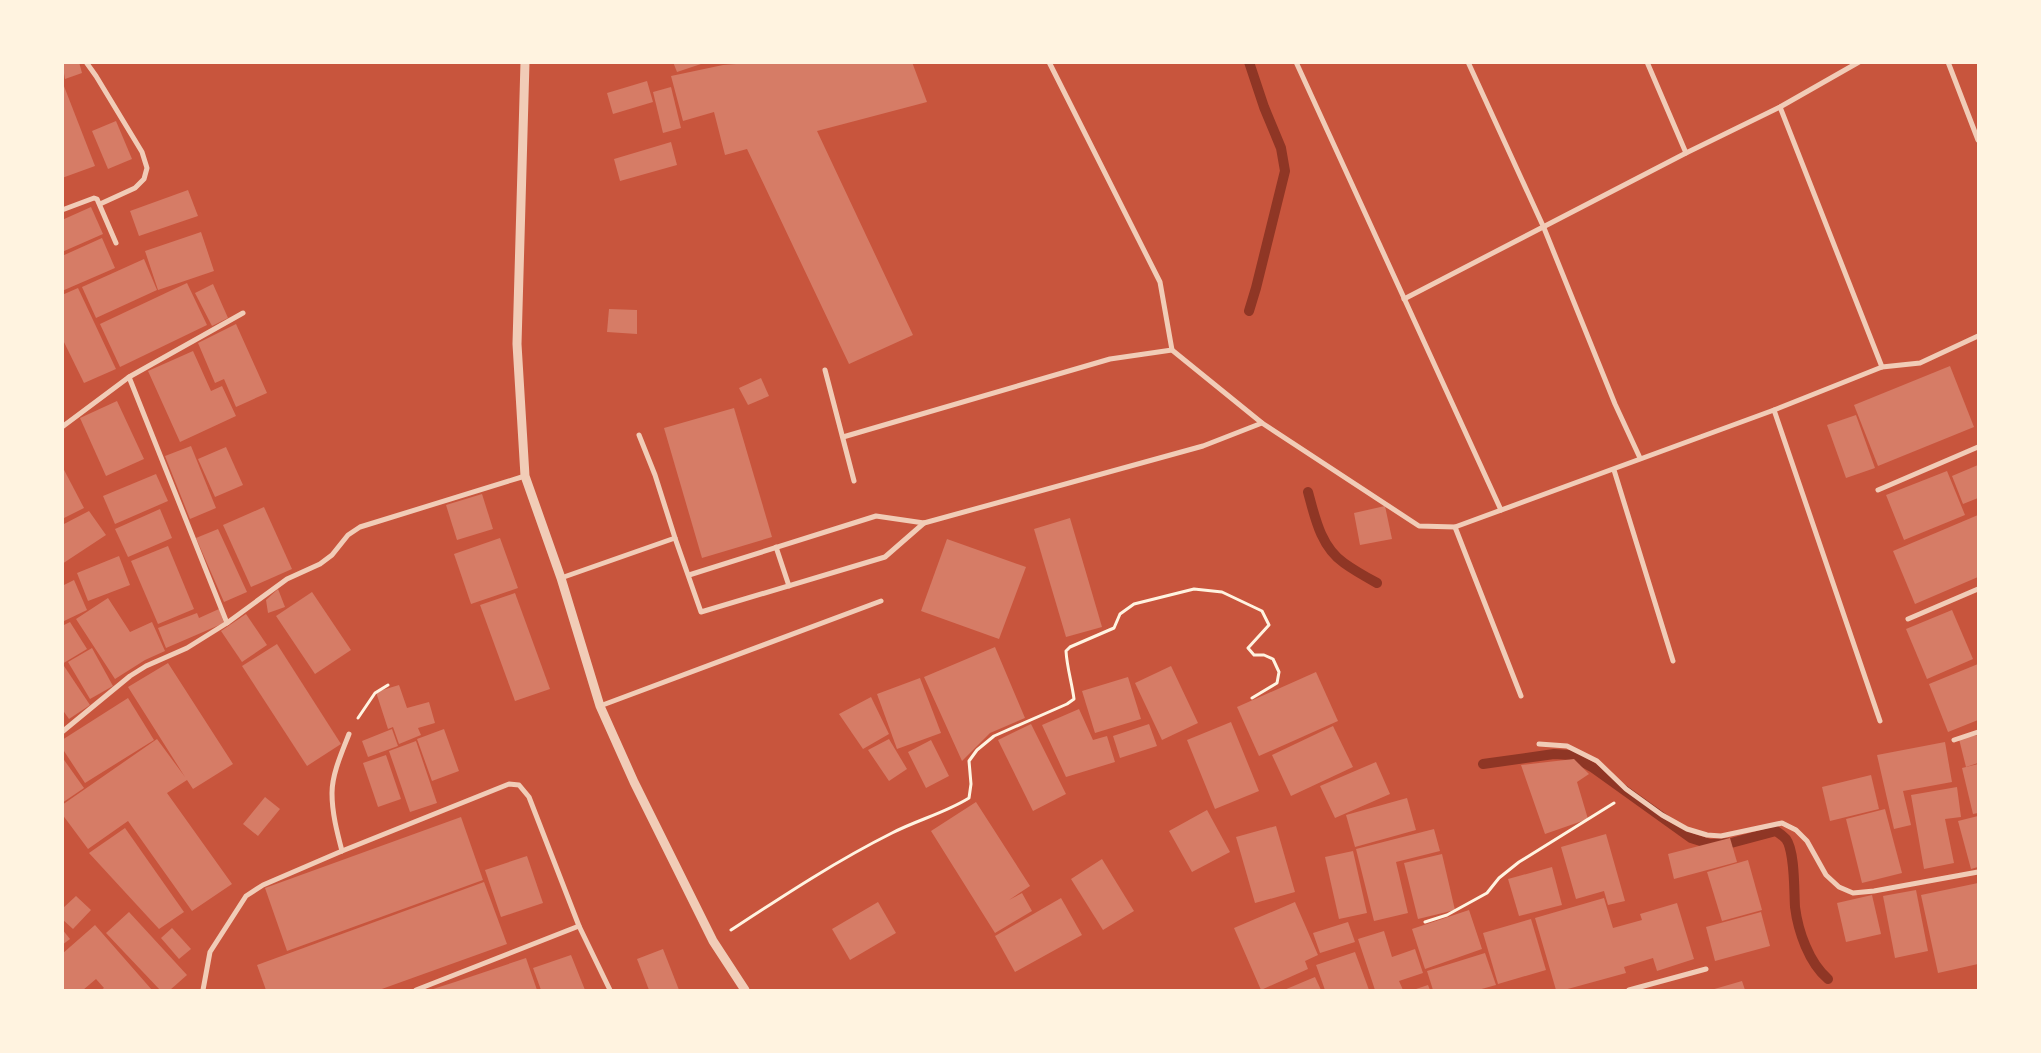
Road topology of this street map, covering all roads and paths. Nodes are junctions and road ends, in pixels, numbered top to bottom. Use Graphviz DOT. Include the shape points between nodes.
graph roads {
  1 [pos="86,62"];
  2 [pos="524,62"];
  3 [pos="1049,62"];
  4 [pos="1296,62"];
  5 [pos="1468,62"];
  6 [pos="1647,62"];
  7 [pos="1860,62"];
  8 [pos="1948,62"];
  9 [pos="1780,107"];
  10 [pos="1978,140"];
  11 [pos="1686,153"];
  12 [pos="100,204"];
  13 [pos="62,210"];
  14 [pos="1544,228"];
  15 [pos="116,242"];
  16 [pos="1404,299"];
  17 [pos="243,313"];
  18 [pos="1978,336"];
  19 [pos="1172,350"];
  20 [pos="1882,367"];
  21 [pos="825,370"];
  22 [pos="129,377"];
  23 [pos="1774,410"];
  24 [pos="1262,423"];
  25 [pos="62,427"];
  26 [pos="639,435"];
  27 [pos="843,436"];
  28 [pos="1978,447"];
  29 [pos="1640,458"];
  30 [pos="1614,470"];
  31 [pos="525,476"];
  32 [pos="854,481"];
  33 [pos="1878,490"];
  34 [pos="1501,510"];
  35 [pos="924,523"];
  36 [pos="1455,527"];
  37 [pos="675,538"];
  38 [pos="776,547"];
  39 [pos="689,575"];
  40 [pos="561,578"];
  41 [pos="789,586"];
  42 [pos="1978,589"];
  43 [pos="881,601"];
  44 [pos="1908,619"];
  45 [pos="226,623"];
  46 [pos="1672,661"];
  47 [pos="388,685"];
  48 [pos="1521,696"];
  49 [pos="1252,698"];
  50 [pos="600,706"];
  51 [pos="1880,721"];
  52 [pos="62,732"];
  53 [pos="1978,732"];
  54 [pos="349,734"];
  55 [pos="1954,740"];
  56 [pos="1539,744"];
  57 [pos="1612,805"];
  58 [pos="342,851"];
  59 [pos="1978,872"];
  60 [pos="1425,922"];
  61 [pos="579,926"];
  62 [pos="713,941"];
  63 [pos="1706,969"];
  64 [pos="203,990"];
  65 [pos="416,990"];
  66 [pos="610,990"];
  67 [pos="745,990"];
  68 [pos="1629,990"];
  1 -- 12 [label="street" via="142,152 147,168 144,179 135,188"];
  2 -- 31 [label="street" via="516,344"];
  3 -- 19 [label="street" via="1160,282"];
  4 -- 16 [label="street"];
  5 -- 14 [label="street"];
  6 -- 11 [label="street"];
  7 -- 9 [label="street"];
  8 -- 10 [label="street"];
  9 -- 11 [label="street"];
  9 -- 20 [label="street"];
  11 -- 14 [label="street"];
  12 -- 13 [label="street" via="94,198"];
  12 -- 15 [label="street"];
  14 -- 16 [label="street"];
  14 -- 29 [label="street"];
  16 -- 34 [label="street"];
  17 -- 22 [label="street"];
  18 -- 20 [label="street" via="1920,363"];
  19 -- 24 [label="street"];
  19 -- 27 [label="street" via="1110,359"];
  20 -- 23 [label="street"];
  21 -- 27 [label="street"];
  22 -- 25 [label="street"];
  22 -- 45 [label="street"];
  23 -- 29 [label="street"];
  23 -- 51 [label="street"];
  24 -- 35 [label="street" via="1203,446"];
  24 -- 36 [label="street" via="1419,526"];
  26 -- 37 [label="street"];
  27 -- 32 [label="street"];
  28 -- 33 [label="street"];
  29 -- 30 [label="street"];
  30 -- 34 [label="street"];
  30 -- 46 [label="street"];
  31 -- 40 [label="street"];
  31 -- 45 [label="street" via="360,527 320,564 287,579"];
  34 -- 36 [label="street"];
  35 -- 38 [label="street" via="876,516"];
  35 -- 41 [label="street" via="885,557"];
  36 -- 48 [label="street"];
  37 -- 39 [label="street"];
  37 -- 40 [label="street"];
  38 -- 39 [label="street"];
  38 -- 41 [label="street"];
  39 -- 41 [label="street" via="701,612"];
  40 -- 50 [label="street"];
  42 -- 44 [label="street"];
  43 -- 50 [label="street"];
  45 -- 52 [label="street" via="187,648 130,676"];
  47 -- 54 [label="path" via="375,693"];
  49 -- 62 [label="path" via="1277,682 1279,672 1273,659 1254,655 1248,648 1270,625 1262,611 1222,592 1194,590 1134,604 1120,614 1114,628 1070,646 1066,651 1074,699 994,736 977,750 970,761 969,798 893,832"];
  50 -- 62 [label="street"];
  53 -- 55 [label="street"];
  54 -- 58 [label="street" via="332,792"];
  56 -- 59 [label="street" via="1567,746 1597,761 1626,789 1687,829 1722,836 1782,823 1807,841 1826,875 1840,887 1853,892"];
  57 -- 60 [label="path" via="1519,862 1487,893 1447,915"];
  58 -- 61 [label="street" via="509,784 519,785 529,796"];
  58 -- 64 [label="street" via="263,885 246,896 210,952"];
  61 -- 65 [label="street"];
  61 -- 66 [label="street"];
  62 -- 67 [label="street"];
  63 -- 68 [label="street"];
}
